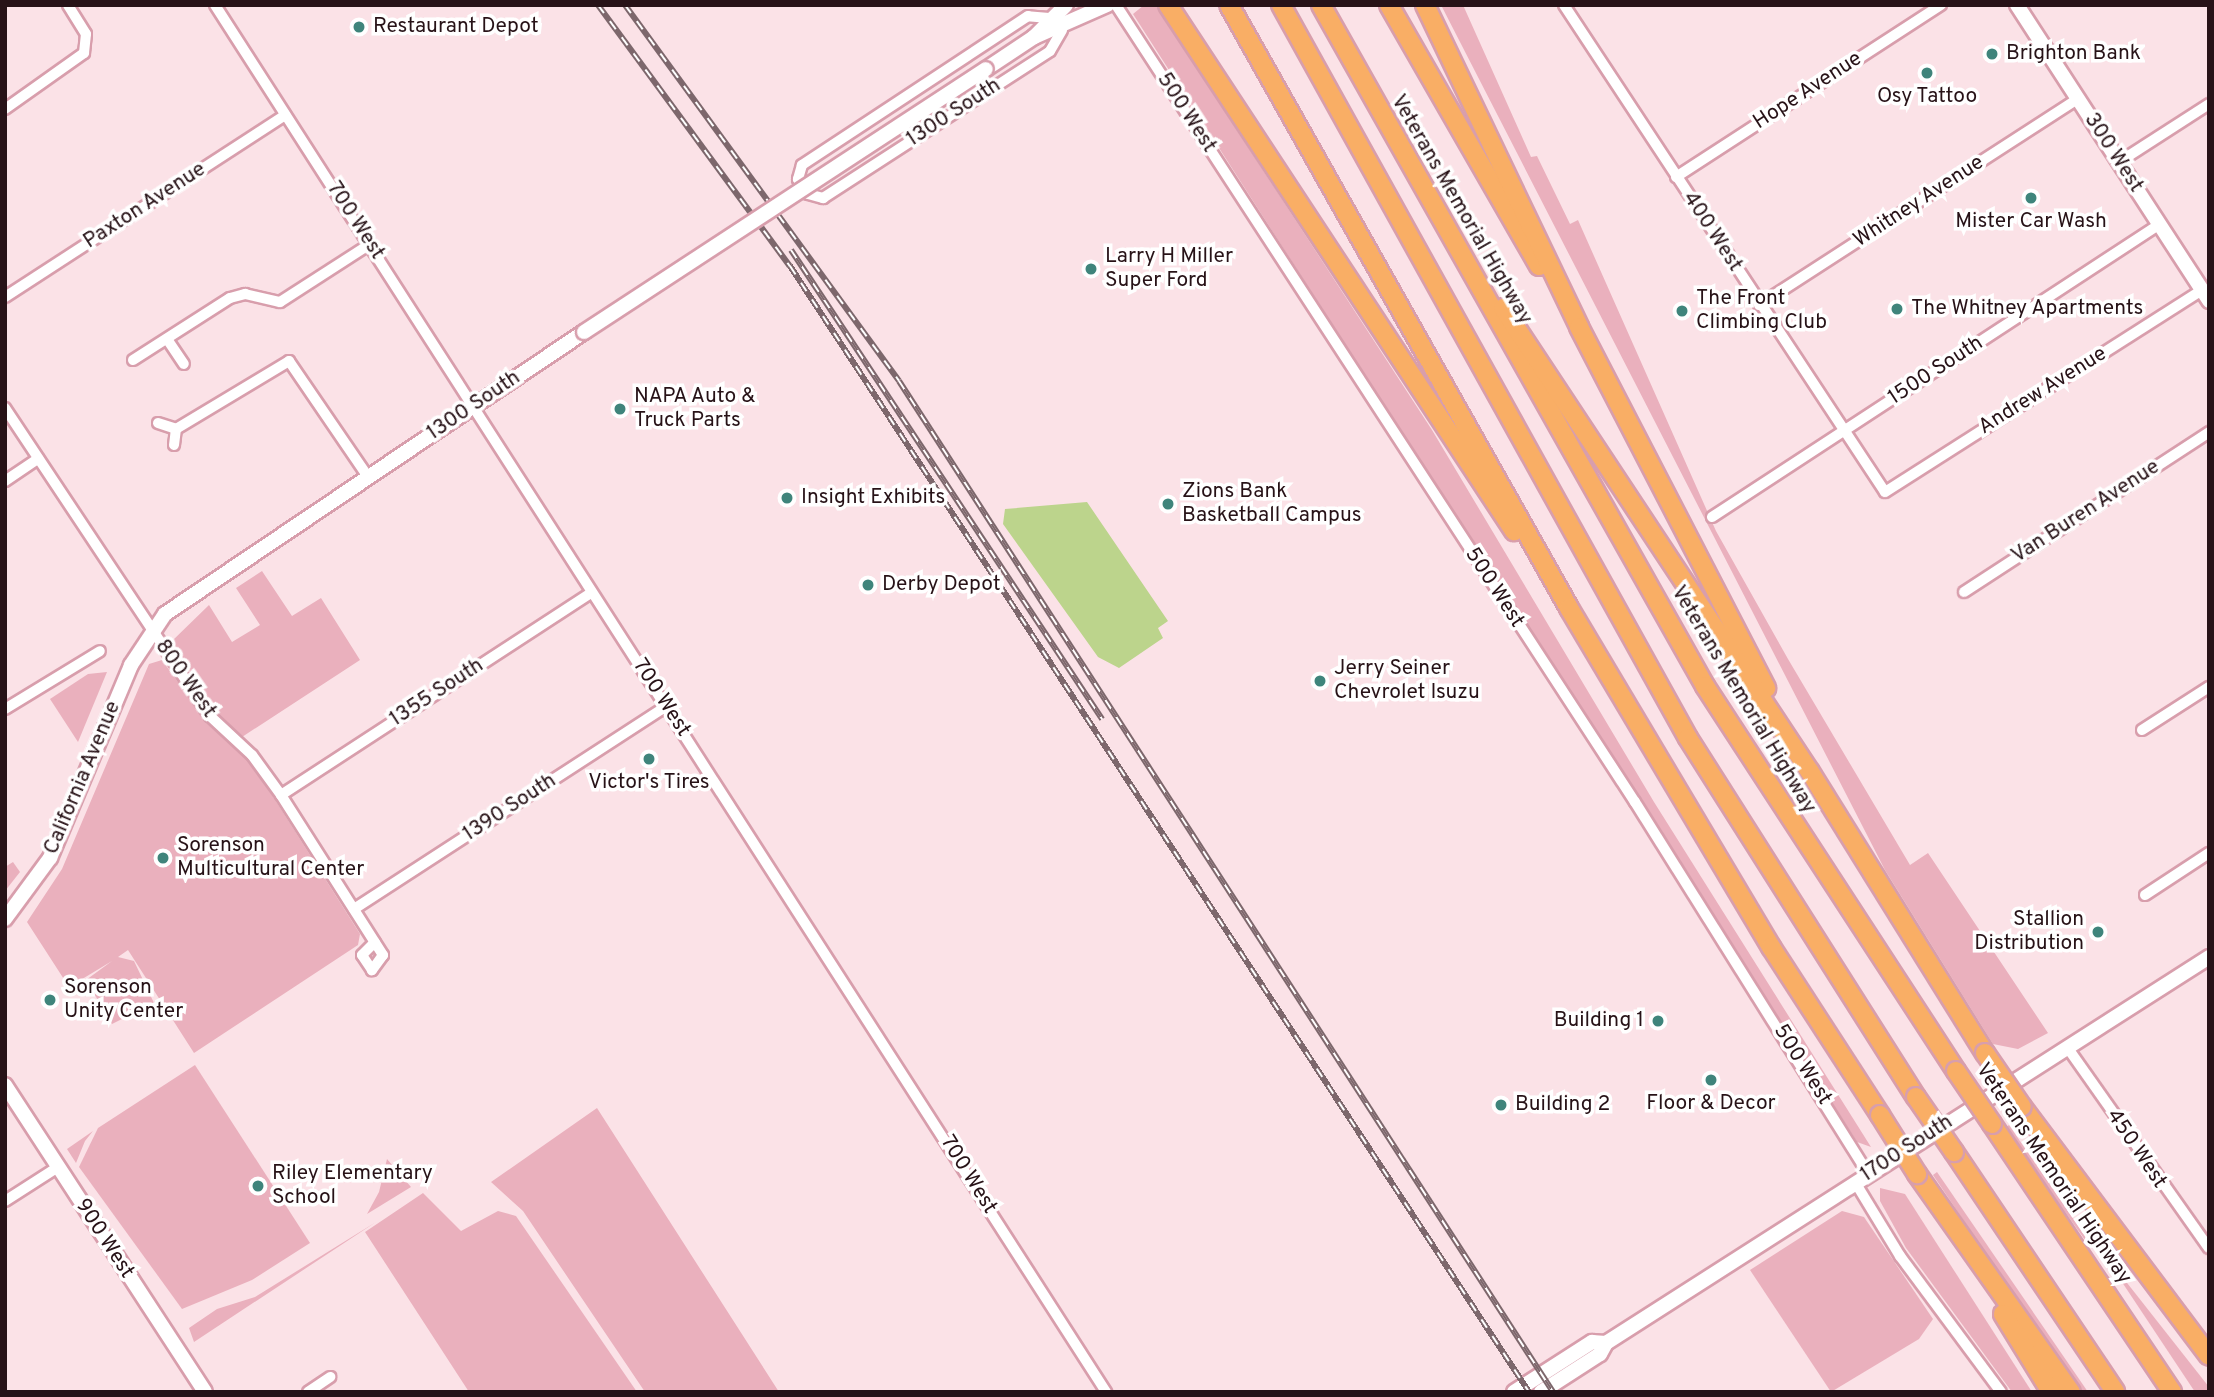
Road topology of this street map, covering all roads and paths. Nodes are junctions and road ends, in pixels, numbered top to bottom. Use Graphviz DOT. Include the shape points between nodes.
graph roads {
  1 [pos="68,5"];
  2 [pos="215,5"];
  3 [pos="1066,5"];
  4 [pos="1107,5"];
  5 [pos="1116,5"];
  6 [pos="1168,5"];
  7 [pos="1229,5"];
  8 [pos="1281,5"];
  9 [pos="1321,5"];
  10 [pos="1389,5"];
  11 [pos="1424,5"];
  12 [pos="1564,5"];
  13 [pos="1941,5"];
  14 [pos="2017,5"];
  15 [pos="1049,18"];
  16 [pos="1062,30"];
  17 [pos="1034,37"];
  18 [pos="2078,99"];
  19 [pos="2209,104"];
  20 [pos="5,108"];
  21 [pos="285,115"];
  22 [pos="2119,162"];
  23 [pos="1408,165"];
  24 [pos="1676,177"];
  25 [pos="2160,224"];
  26 [pos="370,244"];
  27 [pos="2205,295"];
  28 [pos="5,297"];
  29 [pos="1759,305"];
  30 [pos="1579,327"];
  31 [pos="167,339"];
  32 [pos="134,360"];
  33 [pos="184,364"];
  34 [pos="477,404"];
  35 [pos="5,408"];
  36 [pos="158,423"];
  37 [pos="176,429"];
  38 [pos="1842,432"];
  39 [pos="2209,432"];
  40 [pos="174,445"];
  41 [pos="38,459"];
  42 [pos="368,477"];
  43 [pos="5,481"];
  44 [pos="1885,492"];
  45 [pos="1713,517"];
  46 [pos="592,592"];
  47 [pos="1964,592"];
  48 [pos="1569,608"];
  49 [pos="151,630"];
  50 [pos="100,651"];
  51 [pos="2209,687"];
  52 [pos="667,706"];
  53 [pos="5,709"];
  54 [pos="2142,730"];
  55 [pos="1810,772"];
  56 [pos="281,795"];
  57 [pos="2209,853"];
  58 [pos="2145,895"];
  59 [pos="354,909"];
  60 [pos="5,919"];
  61 [pos="374,942"];
  62 [pos="2209,957"];
  63 [pos="2067,1047"];
  64 [pos="5,1085"];
  65 [pos="58,1167"];
  66 [pos="1917,1174"];
  67 [pos="1861,1178"];
  68 [pos="5,1201"];
  69 [pos="2209,1248"];
  70 [pos="1606,1343"];
  71 [pos="2209,1356"];
  72 [pos="330,1377"];
  73 [pos="205,1392"];
  74 [pos="308,1392"];
  75 [pos="1106,1392"];
  76 [pos="1514,1392"];
  77 [pos="1541,1392"];
  78 [pos="2001,1392"];
  79 [pos="2051,1392"];
  80 [pos="2071,1392"];
  81 [pos="2115,1392"];
  82 [pos="2172,1392"];
  1 -- 20 [label="street" via="86,34 84,53"];
  2 -- 21 [label="street, 700 West"];
  3 -- 15 [label="main road, 1300 South"];
  4 -- 16 [label="main road, 1300 South"];
  5 -- 67 [label="street, 500 West" via="1635,802"];
  6 -- 48 [label="highway" via="1439,425"];
  7 -- 48 [label="highway"];
  8 -- 81 [label="highway, bridge" via="1688,737 1916,1097"];
  9 -- 23 [label="highway, Veterans Memorial Highway"];
  10 -- 30 [label="highway" via="1496,200"];
  11 -- 30 [label="highway"];
  12 -- 24 [label="street, 400 West"];
  13 -- 24 [label="street, Hope Avenue"];
  14 -- 18 [label="main road, 300 West"];
  15 -- 16 [label="street, 1300 South" via="1028,16 802,165 798,179 808,194 823,198 1050,51"];
  15 -- 17 [label="main road, 1300 South"];
  16 -- 17 [label="main road, 1300 South"];
  17 -- 34 [label="main road, 1300 South, bridge"];
  18 -- 22 [label="main road, 300 West"];
  18 -- 29 [label="street, Whitney Avenue"];
  19 -- 22 [label="street"];
  21 -- 26 [label="street, 700 West"];
  21 -- 28 [label="street, Paxton Avenue"];
  22 -- 25 [label="main road, 300 West"];
  23 -- 55 [label="highway"];
  23 -- 82 [label="highway, Veterans Memorial Highway, bridge" via="1704,686"];
  24 -- 29 [label="street, 400 West"];
  25 -- 27 [label="main road, 300 West"];
  25 -- 38 [label="street, 1500 South"];
  26 -- 31 [label="street" via="280,302 235,296"];
  26 -- 34 [label="street, 700 West"];
  27 -- 44 [label="street, Andrew Avenue"];
  29 -- 38 [label="street, 400 West"];
  30 -- 55 [label="highway"];
  31 -- 32 [label="street"];
  31 -- 33 [label="street"];
  34 -- 42 [label="main road, 1300 South"];
  34 -- 46 [label="street, 700 West"];
  35 -- 41 [label="street, 800 West"];
  36 -- 37 [label="street"];
  37 -- 40 [label="street"];
  37 -- 42 [label="street" via="289,361"];
  38 -- 44 [label="street, 400 West"];
  38 -- 45 [label="street, 1500 South"];
  39 -- 47 [label="street, Van Buren Avenue"];
  41 -- 43 [label="street"];
  41 -- 49 [label="street, 800 West"];
  42 -- 49 [label="main road, 1300 South" via="192,591"];
  46 -- 52 [label="street, 700 West"];
  46 -- 56 [label="street, 1355 South"];
  48 -- 66 [label="highway, bridge" via="1771,947"];
  49 -- 56 [label="street, 800 West" via="211,716 252,755"];
  49 -- 60 [label="main road, California Avenue" via="50,858"];
  50 -- 53 [label="street"];
  51 -- 54 [label="street"];
  52 -- 59 [label="street, 1390 South"];
  52 -- 75 [label="street, 700 West"];
  55 -- 71 [label="highway, bridge" via="2022,1108"];
  56 -- 59 [label="street, 800 West"];
  57 -- 58 [label="street"];
  59 -- 61 [label="street, 800 West"];
  62 -- 63 [label="main road, 1700 South"];
  63 -- 67 [label="main road, 1700 South"];
  63 -- 69 [label="street, 450 West"];
  64 -- 65 [label="main road, 900 West"];
  65 -- 68 [label="street"];
  65 -- 73 [label="main road, 900 West"];
  66 -- 79 [label="highway"];
  66 -- 80 [label="highway"];
  67 -- 70 [label="main road, 1700 South"];
  67 -- 78 [label="street, 500 West" via="1900,1256"];
  70 -- 76 [label="main road, 1700 South" via="1592,1342"];
  70 -- 77 [label="main road, 1700 South" via="1600,1354"];
  72 -- 74 [label="street"];
}
